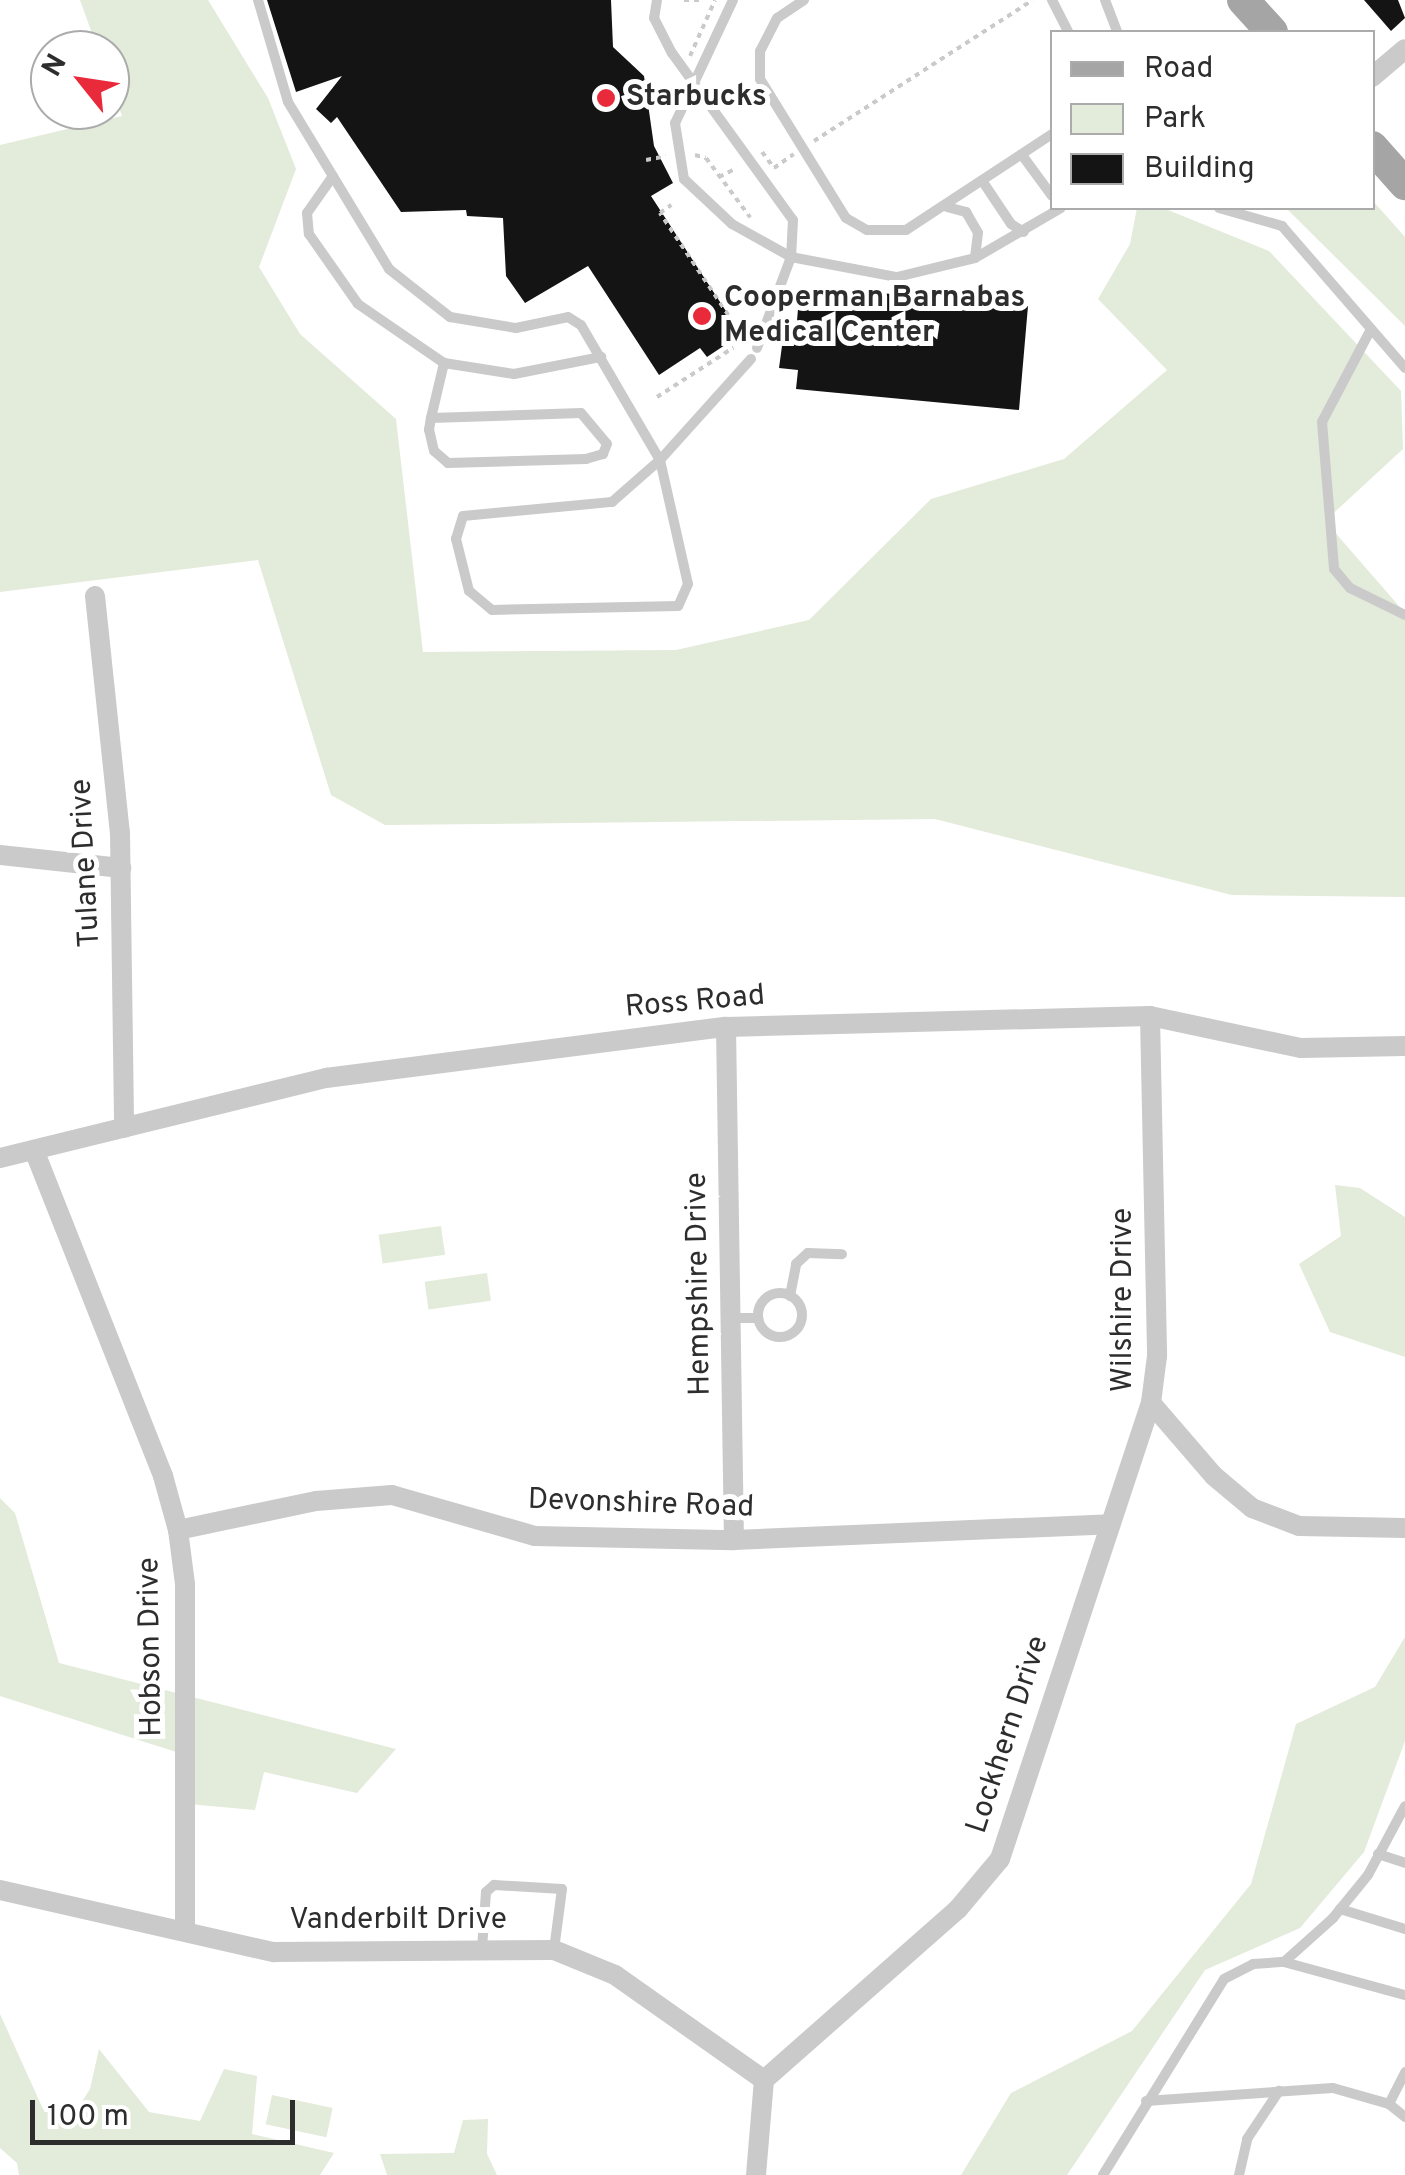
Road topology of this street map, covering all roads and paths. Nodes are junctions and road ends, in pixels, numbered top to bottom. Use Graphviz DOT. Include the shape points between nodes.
graph roads {
  1 [pos="258,0"];
  2 [pos="656,0"];
  3 [pos="684,0"];
  4 [pos="704,0"];
  5 [pos="716,0"];
  6 [pos="733,0"];
  7 [pos="804,0"];
  8 [pos="1033,0"];
  9 [pos="1052,0"];
  10 [pos="1105,0"];
  11 [pos="1243,0"];
  12 [pos="1067,30"];
  13 [pos="1116,30"];
  14 [pos="1270,30"];
  15 [pos="1405,49"];
  16 [pos="683,64"];
  17 [pos="1375,74"];
  18 [pos="693,75"];
  19 [pos="1050,135"];
  20 [pos="802,148"];
  21 [pos="1375,150"];
  22 [pos="676,154"];
  23 [pos="1022,155"];
  24 [pos="750,159"];
  25 [pos="646,160"];
  26 [pos="333,176"];
  27 [pos="719,177"];
  28 [pos="982,182"];
  29 [pos="1405,184"];
  30 [pos="1050,193"];
  31 [pos="671,205"];
  32 [pos="947,207"];
  33 [pos="1058,210"];
  34 [pos="1226,210"];
  35 [pos="752,218"];
  36 [pos="1024,232"];
  37 [pos="791,257"];
  38 [pos="975,258"];
  39 [pos="1371,329"];
  40 [pos="601,357"];
  41 [pos="444,364"];
  42 [pos="1405,368"];
  43 [pos="656,398"];
  44 [pos="431,418"];
  45 [pos="660,460"];
  46 [pos="95,596"];
  47 [pos="1405,615"];
  48 [pos="0,856"];
  49 [pos="121,868"];
  50 [pos="1150,1016"];
  51 [pos="726,1027"];
  52 [pos="1405,1046"];
  53 [pos="124,1128"];
  54 [pos="34,1150"];
  55 [pos="0,1158"];
  56 [pos="842,1254"];
  57 [pos="790,1296"];
  58 [pos="730,1318"];
  59 [pos="758,1318"];
  60 [pos="1151,1403"];
  61 [pos="1111,1524"];
  62 [pos="1405,1528"];
  63 [pos="178,1530"];
  64 [pos="734,1540"];
  65 [pos="1405,1806"];
  66 [pos="1378,1854"];
  67 [pos="1405,1862"];
  68 [pos="0,1890"];
  69 [pos="1340,1909"];
  70 [pos="184,1929"];
  71 [pos="1405,1929"];
  72 [pos="483,1950"];
  73 [pos="554,1950"];
  74 [pos="1284,1962"];
  75 [pos="1405,1996"];
  76 [pos="1405,2072"];
  77 [pos="764,2080"];
  78 [pos="1279,2091"];
  79 [pos="1146,2102"];
  80 [pos="1390,2104"];
  81 [pos="1405,2117"];
  82 [pos="756,2175"];
  83 [pos="1103,2175"];
  84 [pos="1239,2175"];
  1 -- 26 [label="lane" via="288,102"];
  2 -- 16 [label="lane" via="654,18"];
  3 -- 4 [label="path"];
  5 -- 16 [label="path"];
  6 -- 18 [label="lane"];
  7 -- 20 [label="lane" via="777,18 760,51 760,80"];
  8 -- 20 [label="path"];
  9 -- 12 [label="lane"];
  10 -- 13 [label="lane"];
  11 -- 14 [label="main road"];
  15 -- 17 [label="street"];
  16 -- 18 [label="lane"];
  18 -- 22 [label="lane" via="675,123"];
  18 -- 24 [label="lane"];
  19 -- 23 [label="lane"];
  20 -- 24 [label="path" via="774,168 763,151"];
  20 -- 32 [label="lane" via="846,218 868,230 906,230"];
  21 -- 29 [label="main road"];
  22 -- 25 [label="path"];
  22 -- 27 [label="path" via="706,158"];
  22 -- 37 [label="lane" via="684,179 719,212"];
  23 -- 28 [label="lane"];
  23 -- 30 [label="lane"];
  24 -- 27 [label="path"];
  24 -- 37 [label="lane" via="793,220"];
  26 -- 40 [label="lane" via="390,268 420,298 450,317 516,328 568,317"];
  26 -- 41 [label="lane" via="307,213 309,234 358,304"];
  27 -- 35 [label="path"];
  28 -- 32 [label="lane"];
  28 -- 36 [label="lane"];
  31 -- 43 [label="path" via="660,213 745,340"];
  32 -- 38 [label="lane" via="966,212 978,234"];
  33 -- 36 [label="lane"];
  34 -- 39 [label="lane" via="1282,226"];
  36 -- 38 [label="lane"];
  37 -- 38 [label="lane" via="897,277"];
  37 -- 45 [label="lane" via="754,353"];
  39 -- 42 [label="lane"];
  39 -- 47 [label="lane" via="1322,422 1334,569 1350,588"];
  40 -- 41 [label="lane" via="514,374"];
  40 -- 45 [label="lane"];
  41 -- 44 [label="lane"];
  44 -- 44 [label="lane" via="434,451 448,462 586,459 602,454 607,444 580,413"];
  45 -- 45 [label="lane" via="688,584 678,606 492,610 469,591 456,539 463,516 612,502"];
  46 -- 49 [label="street, Tulane Drive"];
  48 -- 49 [label="street"];
  49 -- 53 [label="street, Tulane Drive"];
  50 -- 51 [label="street, Ross Road"];
  50 -- 52 [label="street, Ross Road" via="1302,1048"];
  50 -- 60 [label="street, Wilshire Drive" via="1157,1356"];
  51 -- 53 [label="street, Ross Road" via="326,1078"];
  51 -- 58 [label="street, Hempshire Drive"];
  53 -- 54 [label="street, Ross Road"];
  54 -- 55 [label="street, Ross Road"];
  54 -- 63 [label="street, Hobson Drive" via="164,1476"];
  56 -- 57 [label="lane" via="808,1253 796,1264"];
  57 -- 59 [label="lane" via="766,1299"];
  57 -- 59 [label="lane" via="802,1312 790,1335 770,1334"];
  58 -- 59 [label="lane"];
  58 -- 64 [label="street, Hempshire Drive"];
  60 -- 61 [label="street, Lockhern Drive"];
  60 -- 62 [label="street, Wilshire Drive" via="1214,1476 1252,1508 1298,1526"];
  61 -- 64 [label="street, Devonshire Road"];
  61 -- 77 [label="street, Lockhern Drive" via="1000,1859 958,1909"];
  63 -- 64 [label="street, Devonshire Road" via="316,1500 392,1495 534,1536"];
  63 -- 70 [label="street, Hobson Drive" via="185,1584"];
  65 -- 66 [label="lane"];
  66 -- 67 [label="lane"];
  66 -- 69 [label="lane"];
  68 -- 70 [label="street, Vanderbilt Drive"];
  69 -- 71 [label="lane"];
  69 -- 74 [label="lane"];
  70 -- 72 [label="street, Vanderbilt Drive" via="274,1952"];
  72 -- 73 [label="street, Vanderbilt Drive"];
  72 -- 73 [label="lane" via="486,1892 494,1884 562,1889"];
  73 -- 77 [label="street, Vanderbilt Drive" via="615,1975"];
  74 -- 75 [label="lane"];
  74 -- 79 [label="lane" via="1253,1964 1224,1979"];
  76 -- 80 [label="lane"];
  77 -- 82 [label="street"];
  78 -- 79 [label="lane"];
  78 -- 80 [label="lane" via="1333,2088"];
  78 -- 84 [label="lane" via="1247,2139"];
  79 -- 83 [label="lane"];
  80 -- 81 [label="lane"];
}
